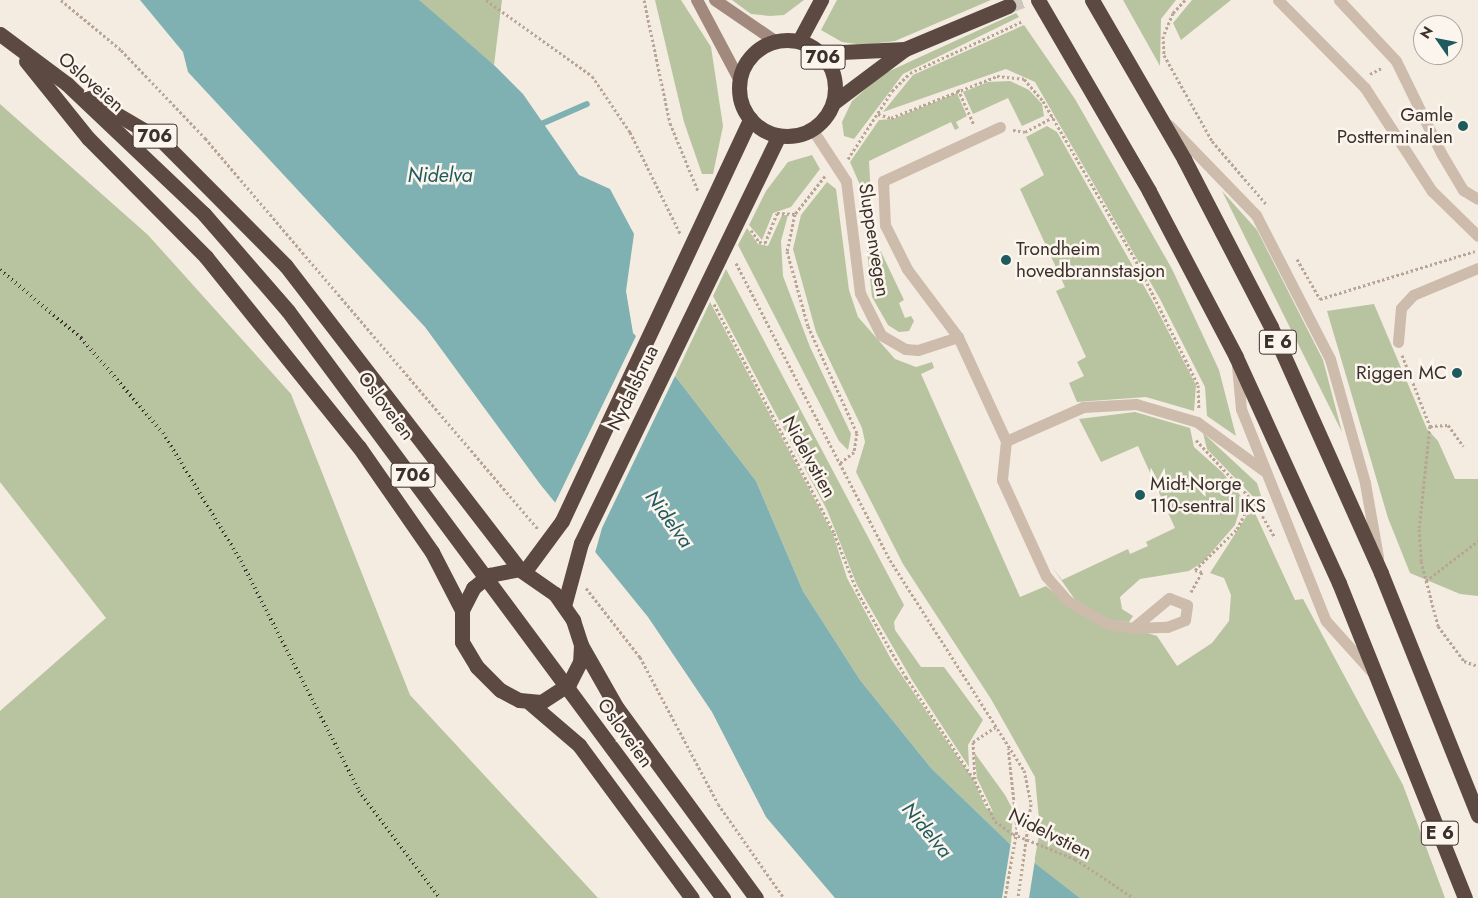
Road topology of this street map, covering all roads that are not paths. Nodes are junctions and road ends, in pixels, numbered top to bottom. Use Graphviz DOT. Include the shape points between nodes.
graph roads {
  1 [pos="697,0"];
  2 [pos="715,0"];
  3 [pos="822,0"];
  4 [pos="1038,0"];
  5 [pos="1092,0"];
  6 [pos="1278,0"];
  7 [pos="1339,0"];
  8 [pos="1008,6"];
  9 [pos="6,38"];
  10 [pos="775,41"];
  11 [pos="799,41"];
  12 [pos="905,49"];
  13 [pos="820,53"];
  14 [pos="740,81"];
  15 [pos="67,84"];
  16 [pos="832,103"];
  17 [pos="1161,117"];
  18 [pos="750,119"];
  19 [pos="1000,127"];
  20 [pos="812,129"];
  21 [pos="779,136"];
  22 [pos="1478,199"];
  23 [pos="1478,236"];
  24 [pos="1478,268"];
  25 [pos="958,337"];
  26 [pos="1398,342"];
  27 [pos="1236,357"];
  28 [pos="1006,441"];
  29 [pos="1264,471"];
  30 [pos="522,570"];
  31 [pos="1381,574"];
  32 [pos="564,606"];
  33 [pos="462,610"];
  34 [pos="1133,628"];
  35 [pos="581,645"];
  36 [pos="1380,681"];
  37 [pos="530,702"];
  38 [pos="1478,815"];
  39 [pos="692,898"];
  40 [pos="722,898"];
  41 [pos="756,898"];
  42 [pos="1465,898"];
  1 -- 14 [label="street"];
  2 -- 10 [label="street"];
  3 -- 11 [label="highway"];
  4 -- 27 [label="highway, E 6" via="1150,191"];
  5 -- 17 [label="highway, E 6"];
  6 -- 23 [label="lane" via="1365,88 1432,191"];
  7 -- 22 [label="lane" via="1396,61 1441,153 1463,190"];
  8 -- 12 [label="highway, 706"];
  9 -- 15 [label="highway, Osloveien / 706"];
  9 -- 33 [label="highway, 706" via="88,138 206,257 359,447 432,552"];
  10 -- 11 [label="highway, 706"];
  10 -- 14 [label="highway, 706" via="754,53"];
  11 -- 13 [label="highway, 706"];
  12 -- 13 [label="highway, 706"];
  12 -- 16 [label="highway, 706"];
  13 -- 16 [label="highway, 706" via="835,81"];
  14 -- 18 [label="highway" via="740,99"];
  15 -- 30 [label="highway, 706" via="161,140 229,206 315,302"];
  15 -- 40 [label="highway, Osloveien / 706" via="204,214 288,311"];
  16 -- 20 [label="highway, 706"];
  17 -- 31 [label="highway, E 6" via="1271,327"];
  17 -- 31 [label="lane" via="1256,215 1330,359 1365,483"];
  18 -- 21 [label="highway"];
  18 -- 30 [label="highway, Nydalsbrua" via="725,180 562,521"];
  19 -- 25 [label="lane" via="883,181 885,225 907,269"];
  20 -- 21 [label="highway"];
  20 -- 25 [label="lane, Sluppenvegen" via="846,181 860,293 880,335 905,349 918,350"];
  21 -- 32 [label="highway, Nydalsbrua" via="580,542"];
  24 -- 26 [label="lane" via="1413,295 1400,308"];
  25 -- 28 [label="lane"];
  27 -- 29 [label="lane" via="1241,409"];
  27 -- 36 [label="highway, E 6"];
  28 -- 29 [label="lane" via="1083,407 1136,404 1197,422"];
  28 -- 34 [label="lane" via="1002,480 1046,576 1068,601 1093,617"];
  29 -- 36 [label="lane" via="1326,621"];
  30 -- 32 [label="highway, 706"];
  30 -- 33 [label="highway, 706" via="490,575 473,588"];
  31 -- 38 [label="highway, E 6"];
  32 -- 35 [label="highway, 706"];
  33 -- 37 [label="highway, 706" via="462,642 477,667 500,690"];
  34 -- 34 [label="lane" via="1163,601 1183,601 1188,615 1178,624"];
  35 -- 37 [label="highway" via="575,675 553,696"];
  35 -- 41 [label="highway, 706" via="617,708"];
  36 -- 42 [label="highway, E 6"];
  37 -- 39 [label="highway, 706" via="579,745"];
}
